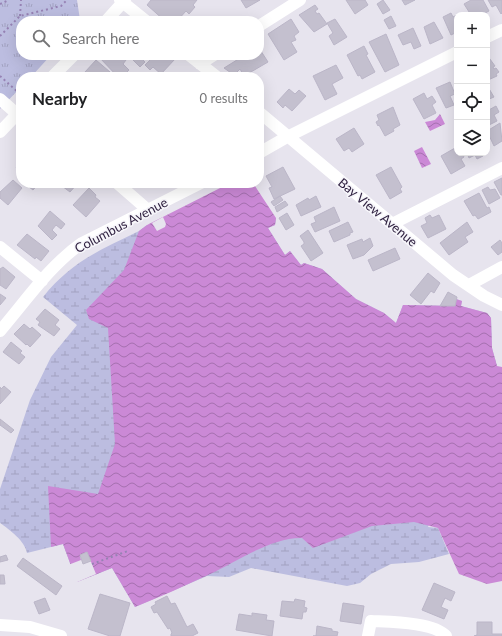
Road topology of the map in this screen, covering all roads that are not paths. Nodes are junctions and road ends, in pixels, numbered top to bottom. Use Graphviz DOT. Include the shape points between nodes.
graph roads {
  1 [pos="300,0"];
  2 [pos="122,1"];
  3 [pos="110,16"];
  4 [pos="140,16"];
  5 [pos="264,23"];
  6 [pos="502,30"];
  7 [pos="490,36"];
  8 [pos="454,54"];
  9 [pos="69,60"];
  10 [pos="195,60"];
  11 [pos="206,60"];
  12 [pos="200,64"];
  13 [pos="57,72"];
  14 [pos="210,72"];
  15 [pos="0,99"];
  16 [pos="16,110"];
  17 [pos="16,115"];
  18 [pos="264,116"];
  19 [pos="0,132"];
  20 [pos="288,137"];
  21 [pos="264,150"];
  22 [pos="502,168"];
  23 [pos="123,188"];
  24 [pos="191,188"];
  25 [pos="148,210"];
  26 [pos="392,224"];
  27 [pos="0,247"];
  28 [pos="502,267"];
  29 [pos="42,281"];
  30 [pos="469,285"];
  31 [pos="502,305"];
  32 [pos="0,331"];
  33 [pos="0,625"];
  34 [pos="62,636"];
  35 [pos="368,636"];
  36 [pos="446,636"];
  1 -- 5 [label="street"];
  2 -- 3 [label="street"];
  2 -- 4 [label="street"];
  6 -- 7 [label="street"];
  8 -- 20 [label="street"];
  9 -- 13 [label="street"];
  10 -- 12 [label="street"];
  11 -- 12 [label="street"];
  12 -- 14 [label="street"];
  15 -- 16 [label="street"];
  17 -- 19 [label="street"];
  18 -- 20 [label="street, Bay View Avenue"];
  20 -- 21 [label="street"];
  20 -- 26 [label="street, Bay View Avenue"];
  22 -- 26 [label="street"];
  23 -- 25 [label="street"];
  24 -- 25 [label="street, Columbus Avenue"];
  25 -- 29 [label="street, Columbus Avenue" via="82,243 64,257"];
  26 -- 30 [label="street, Bay View Avenue" via="453,275"];
  27 -- 29 [label="street"];
  28 -- 30 [label="street"];
  29 -- 32 [label="street, Columbus Avenue"];
  30 -- 31 [label="street, Bay View Avenue"];
  33 -- 34 [label="street" via="30,627"];
  35 -- 36 [label="street" via="371,621 436,629"];
}
